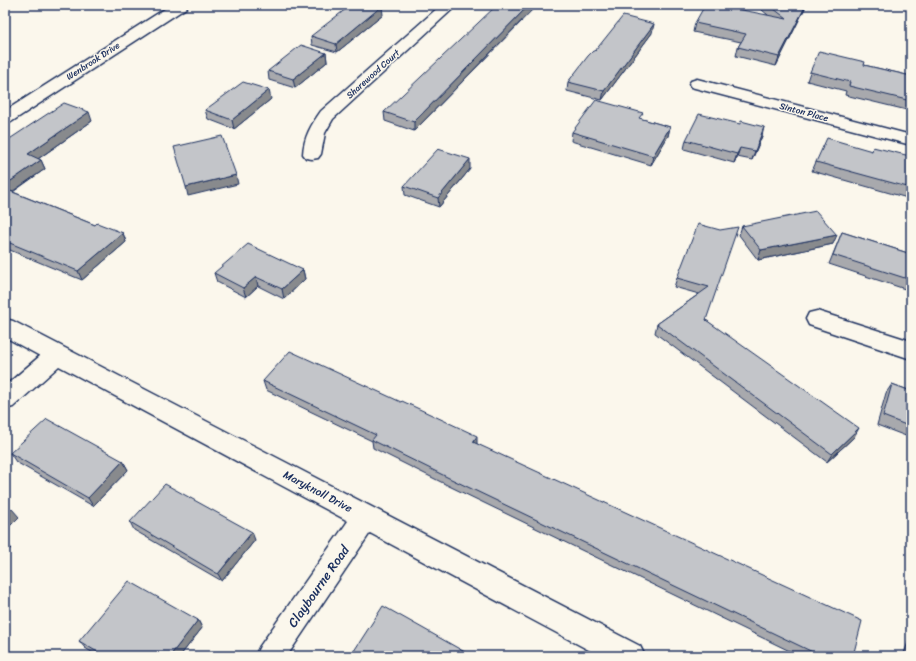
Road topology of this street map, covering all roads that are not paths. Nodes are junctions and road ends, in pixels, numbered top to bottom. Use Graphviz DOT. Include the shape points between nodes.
graph roads {
  1 [pos="181,5"];
  2 [pos="450,5"];
  3 [pos="697,84"];
  4 [pos="5,118"];
  5 [pos="911,140"];
  6 [pos="312,154"];
  7 [pos="817,319"];
  8 [pos="5,327"];
  9 [pos="911,350"];
  10 [pos="57,354"];
  11 [pos="5,400"];
  12 [pos="366,517"];
  13 [pos="270,656"];
  14 [pos="630,656"];
  1 -- 4 [label="street, Wenbrook Drive"];
  2 -- 6 [label="street, Sharewood Court" via="327,115 318,128 312,144"];
  3 -- 5 [label="street, Sinton Place"];
  7 -- 9 [label="street"];
  8 -- 10 [label="street, Maryknoll Drive"];
  10 -- 11 [label="street"];
  10 -- 12 [label="street, Maryknoll Drive"];
  12 -- 13 [label="street, Claybourne Road"];
  12 -- 14 [label="street, Maryknoll Drive"];
}
